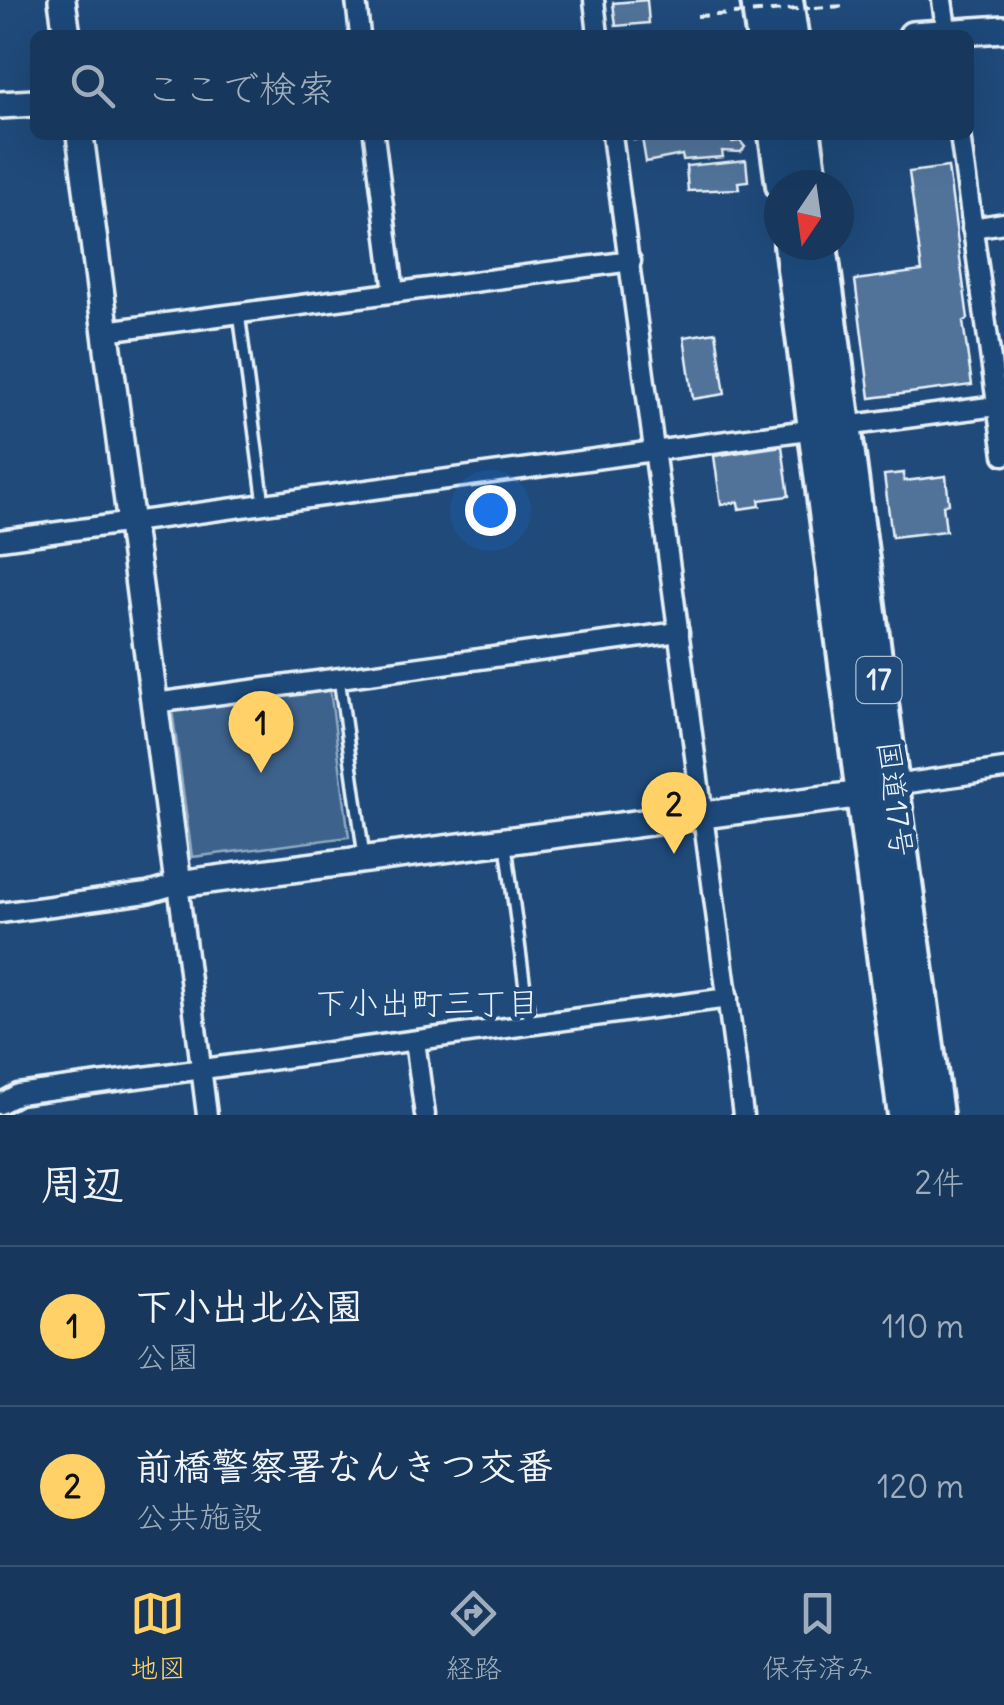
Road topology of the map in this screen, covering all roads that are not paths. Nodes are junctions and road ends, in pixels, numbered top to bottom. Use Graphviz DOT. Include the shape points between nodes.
graph roads {
  1 [pos="62,0"];
  2 [pos="356,0"];
  3 [pos="594,0"];
  4 [pos="942,0"];
  5 [pos="746,7"];
  6 [pos="66,30"];
  7 [pos="359,30"];
  8 [pos="597,30"];
  9 [pos="760,30"];
  10 [pos="946,30"];
  11 [pos="1004,30"];
  12 [pos="974,32"];
  13 [pos="30,103"];
  14 [pos="0,106"];
  15 [pos="81,140"];
  16 [pos="375,140"];
  17 [pos="613,140"];
  18 [pos="777,140"];
  19 [pos="805,140"];
  20 [pos="961,140"];
  21 [pos="781,170"];
  22 [pos="810,170"];
  23 [pos="1004,223"];
  24 [pos="972,228"];
  25 [pos="794,260"];
  26 [pos="821,260"];
  27 [pos="631,261"];
  28 [pos="394,292"];
  29 [pos="238,313"];
  30 [pos="106,331"];
  31 [pos="1001,406"];
  32 [pos="830,428"];
  33 [pos="655,450"];
  34 [pos="1004,454"];
  35 [pos="264,504"];
  36 [pos="130,522"];
  37 [pos="0,540"];
  38 [pos="680,632"];
  39 [pos="339,678"];
  40 [pos="155,703"];
  41 [pos="1004,769"];
  42 [pos="878,789"];
  43 [pos="704,813"];
  44 [pos="506,840"];
  45 [pos="364,859"];
  46 [pos="178,884"];
  47 [pos="0,913"];
  48 [pos="728,998"];
  49 [pos="530,1025"];
  50 [pos="415,1041"];
  51 [pos="201,1068"];
  52 [pos="0,1104"];
  53 [pos="207,1115"];
  54 [pos="425,1115"];
  55 [pos="743,1115"];
  56 [pos="905,1115"];
  57 [pos="936,1115"];
  1 -- 6 [label="street"];
  2 -- 7 [label="street"];
  3 -- 8 [label="street"];
  4 -- 10 [label="street"];
  5 -- 9 [label="highway"];
  11 -- 12 [label="street"];
  13 -- 14 [label="street"];
  15 -- 30 [label="street"];
  16 -- 28 [label="street"];
  17 -- 27 [label="street"];
  18 -- 21 [label="highway"];
  19 -- 22 [label="highway"];
  20 -- 24 [label="street"];
  23 -- 24 [label="street"];
  24 -- 31 [label="street"];
  25 -- 32 [label="highway, 国道17号 / 17"];
  26 -- 32 [label="highway, 国道17号 / 17"];
  27 -- 28 [label="street"];
  27 -- 33 [label="street"];
  28 -- 29 [label="street"];
  29 -- 30 [label="street"];
  29 -- 35 [label="lane"];
  30 -- 36 [label="street"];
  31 -- 32 [label="street"];
  31 -- 34 [label="street"];
  32 -- 33 [label="street"];
  32 -- 42 [label="highway, 国道17号 / 17"];
  33 -- 35 [label="street"];
  33 -- 38 [label="street"];
  35 -- 36 [label="street"];
  36 -- 37 [label="street"];
  36 -- 40 [label="street"];
  38 -- 39 [label="street"];
  38 -- 43 [label="street"];
  39 -- 40 [label="street"];
  39 -- 45 [label="lane"];
  40 -- 46 [label="street"];
  41 -- 42 [label="street"];
  42 -- 43 [label="street"];
  42 -- 56 [label="highway, 国道17号 / 17"];
  42 -- 57 [label="highway, 国道17号 / 17"];
  43 -- 44 [label="street"];
  43 -- 48 [label="street"];
  44 -- 45 [label="street"];
  44 -- 49 [label="lane"];
  45 -- 46 [label="street"];
  46 -- 47 [label="street"];
  46 -- 51 [label="street"];
  48 -- 49 [label="street"];
  48 -- 55 [label="street"];
  49 -- 50 [label="street"];
  50 -- 51 [label="street"];
  50 -- 54 [label="street"];
  51 -- 52 [label="street" via="18,1094"];
  51 -- 53 [label="street"];
}
